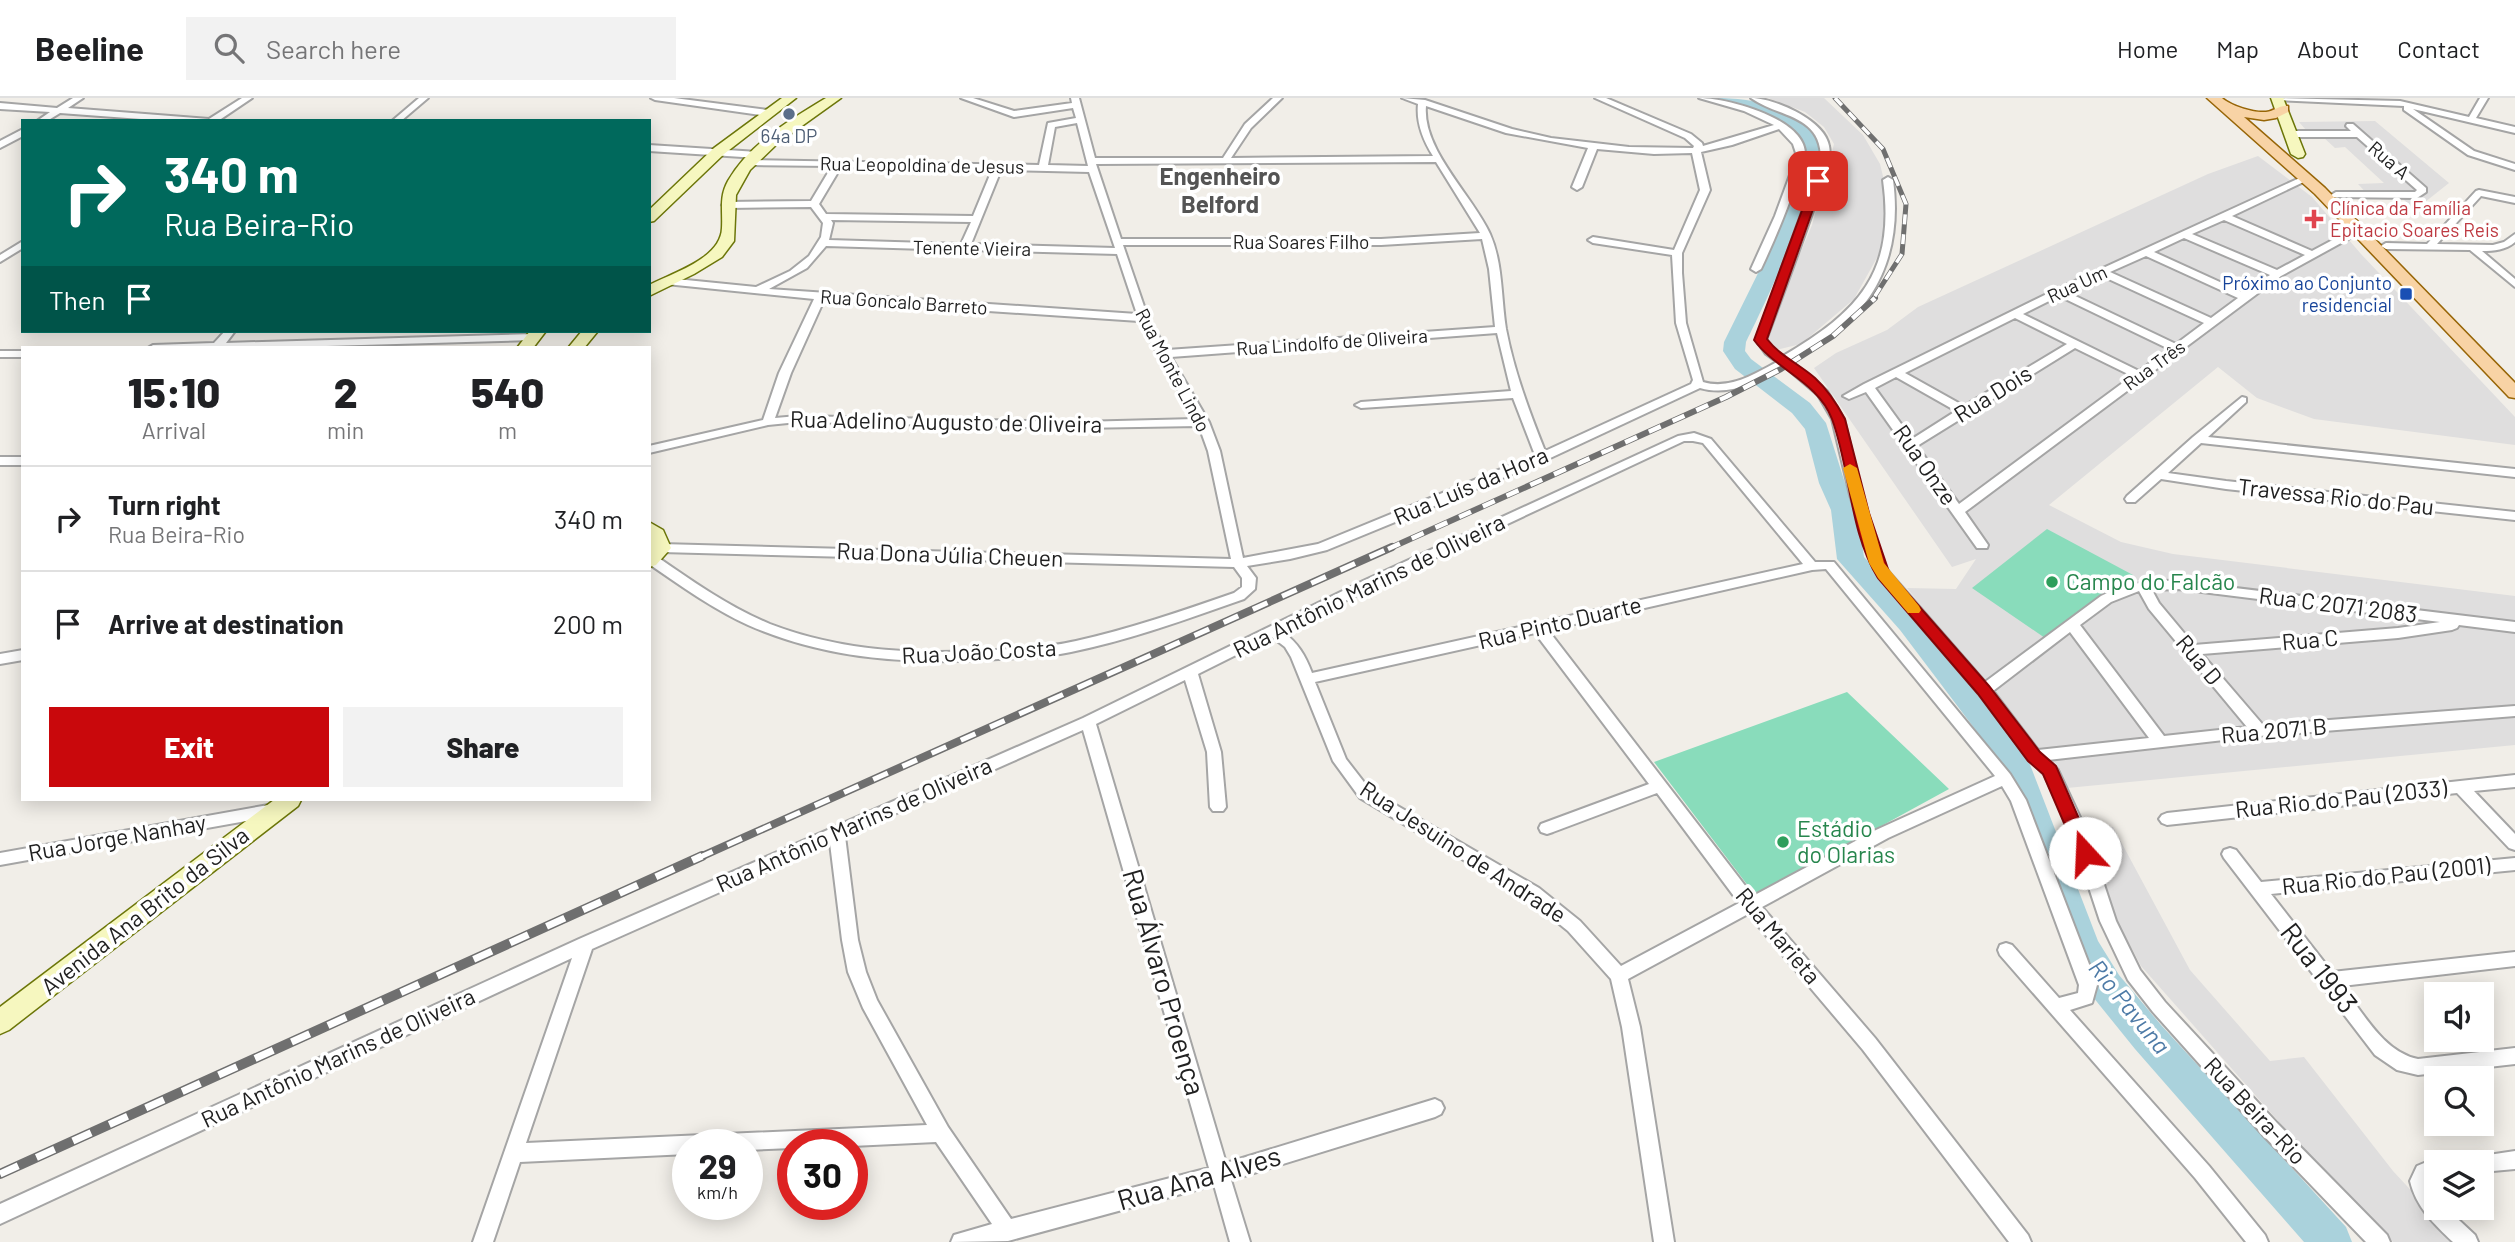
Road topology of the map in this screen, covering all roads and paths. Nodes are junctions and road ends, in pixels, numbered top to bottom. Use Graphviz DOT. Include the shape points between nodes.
graph roads {
  1 [pos="79,98"];
  2 [pos="247,98"];
  3 [pos="424,98"];
  4 [pos="655,98"];
  5 [pos="790,98"];
  6 [pos="835,98"];
  7 [pos="965,98"];
  8 [pos="1278,98"];
  9 [pos="1406,98"];
  10 [pos="1599,98"];
  11 [pos="1703,98"];
  12 [pos="1755,98"];
  13 [pos="2215,98"];
  14 [pos="2231,98"];
  15 [pos="2484,98"];
  16 [pos="2396,101"];
  17 [pos="1076,102"];
  18 [pos="1422,102"];
  19 [pos="2279,102"];
  20 [pos="0,106"];
  21 [pos="60,109"];
  22 [pos="768,113"];
  23 [pos="2252,114"];
  24 [pos="44,119"];
  25 [pos="184,119"];
  26 [pos="212,119"];
  27 [pos="398,119"];
  28 [pos="1081,120"];
  29 [pos="2471,120"];
  30 [pos="1780,126"];
  31 [pos="2350,127"];
  32 [pos="2515,130"];
  33 [pos="21,133"];
  34 [pos="2292,134"];
  35 [pos="2359,134"];
  36 [pos="0,145"];
  37 [pos="1594,145"];
  38 [pos="651,148"];
  39 [pos="1696,150"];
  40 [pos="719,151"];
  41 [pos="2298,154"];
  42 [pos="755,158"];
  43 [pos="1226,159"];
  44 [pos="1438,159"];
  45 [pos="838,164"];
  46 [pos="1093,165"];
  47 [pos="998,167"];
  48 [pos="1043,167"];
  49 [pos="2515,167"];
  50 [pos="2307,178"];
  51 [pos="1888,180"];
  52 [pos="1577,187"];
  53 [pos="2336,195"];
  54 [pos="2515,200"];
  55 [pos="814,204"];
  56 [pos="727,205"];
  57 [pos="651,216"];
  58 [pos="2223,216"];
  59 [pos="826,217"];
  60 [pos="975,219"];
  61 [pos="2358,230"];
  62 [pos="2185,235"];
  63 [pos="1486,236"];
  64 [pos="2515,237"];
  65 [pos="1593,240"];
  66 [pos="824,243"];
  67 [pos="21,245"];
  68 [pos="2386,246"];
  69 [pos="1118,247"];
  70 [pos="2429,247"];
  71 [pos="2473,248"];
  72 [pos="964,249"];
  73 [pos="2145,252"];
  74 [pos="1677,253"];
  75 [pos="2311,254"];
  76 [pos="5,256"];
  77 [pos="1756,270"];
  78 [pos="2102,272"];
  79 [pos="2277,274"];
  80 [pos="666,281"];
  81 [pos="2515,285"];
  82 [pos="651,290"];
  83 [pos="757,291"];
  84 [pos="2059,292"];
  85 [pos="820,297"];
  86 [pos="2244,297"];
  87 [pos="2016,314"];
  88 [pos="1143,318"];
  89 [pos="2211,322"];
  90 [pos="1501,330"];
  91 [pos="532,339"];
  92 [pos="2075,343"];
  93 [pos="256,346"];
  94 [pos="2176,348"];
  95 [pos="0,354"];
  96 [pos="21,354"];
  97 [pos="1163,354"];
  98 [pos="1785,361"];
  99 [pos="1896,372"];
  100 [pos="2138,375"];
  101 [pos="2515,375"];
  102 [pos="1696,385"];
  103 [pos="1868,386"];
  104 [pos="2515,393"];
  105 [pos="1517,394"];
  106 [pos="1849,396"];
  107 [pos="2242,400"];
  108 [pos="1361,405"];
  109 [pos="1966,412"];
  110 [pos="768,422"];
  111 [pos="1203,422"];
  112 [pos="2197,439"];
  113 [pos="1911,444"];
  114 [pos="651,450"];
  115 [pos="1542,457"];
  116 [pos="0,461"];
  117 [pos="21,461"];
  118 [pos="2515,473"];
  119 [pos="2158,475"];
  120 [pos="2131,499"];
  121 [pos="1957,512"];
  122 [pos="2515,516"];
  123 [pos="651,530"];
  124 [pos="1982,545"];
  125 [pos="654,556"];
  126 [pos="1238,563"];
  127 [pos="1819,565"];
  128 [pos="2143,586"];
  129 [pos="2471,622"];
  130 [pos="2073,626"];
  131 [pos="2515,627"];
  132 [pos="1539,628"];
  133 [pos="1274,632"];
  134 [pos="2190,650"];
  135 [pos="21,655"];
  136 [pos="0,659"];
  137 [pos="1190,672"];
  138 [pos="1307,680"];
  139 [pos="1984,690"];
  140 [pos="2515,711"];
  141 [pos="1088,722"];
  142 [pos="2259,731"];
  143 [pos="2160,742"];
  144 [pos="2034,756"];
  145 [pos="2005,778"];
  146 [pos="2515,781"];
  147 [pos="1660,786"];
  148 [pos="2460,786"];
  149 [pos="283,805"];
  150 [pos="1219,807"];
  151 [pos="2167,819"];
  152 [pos="1547,828"];
  153 [pos="837,832"];
  154 [pos="2515,844"];
  155 [pos="2231,854"];
  156 [pos="0,859"];
  157 [pos="2515,864"];
  158 [pos="2258,889"];
  159 [pos="1751,906"];
  160 [pos="585,944"];
  161 [pos="2006,950"];
  162 [pos="2515,959"];
  163 [pos="1619,976"];
  164 [pos="2328,980"];
  165 [pos="2057,1006"];
  166 [pos="0,1022"];
  167 [pos="2515,1056"];
  168 [pos="1435,1108"];
  169 [pos="941,1133"];
  170 [pos="763,1141"];
  171 [pos="672,1146"];
  172 [pos="513,1153"];
  173 [pos="2515,1160"];
  174 [pos="2494,1162"];
  175 [pos="2424,1171"];
  176 [pos="1220,1174"];
  177 [pos="2424,1196"];
  178 [pos="0,1214"];
  179 [pos="2447,1220"];
  180 [pos="1008,1231"];
  181 [pos="482,1242"];
  182 [pos="961,1242"];
  183 [pos="1240,1242"];
  184 [pos="1664,1242"];
  185 [pos="2021,1242"];
  186 [pos="2258,1242"];
  187 [pos="2380,1242"];
  188 [pos="2468,1242"];
  1 -- 21 [label="street"];
  2 -- 26 [label="street"];
  3 -- 27 [label="street"];
  4 -- 22 [label="street"];
  5 -- 22 [label="main road"];
  6 -- 42 [label="main road"];
  7 -- 17 [label="street" via="1014,114"];
  8 -- 43 [label="street" via="1248,126"];
  9 -- 18 [label="street"];
  10 -- 39 [label="street" via="1688,136 1698,142"];
  11 -- 30 [label="street" via="1739,106"];
  12 -- 98 [label="street, Rua Beira-Rio" via="1810,124 1825,146 1811,202 1760,340"];
  13 -- 23 [label="main road"];
  13 -- 50 [label="main road"];
  14 -- 23 [label="main road"];
  15 -- 29 [label="street"];
  16 -- 19 [label="street"];
  16 -- 29 [label="street"];
  16 -- 49 [label="street" via="2471,153"];
  17 -- 28 [label="street, Rua Monte Lindo"];
  18 -- 37 [label="street" via="1513,132"];
  18 -- 44 [label="street" via="1420,119"];
  19 -- 23 [label="main road" via="2277,116"];
  19 -- 34 [label="main road"];
  20 -- 21 [label="street"];
  21 -- 24 [label="street"];
  21 -- 25 [label="street"];
  22 -- 40 [label="main road"];
  23 -- 41 [label="main road"];
  28 -- 46 [label="street, Rua Monte Lindo"];
  28 -- 48 [label="street" via="1051,125"];
  29 -- 32 [label="street"];
  30 -- 39 [label="street"];
  30 -- 77 [label="street" via="1794,138 1801,156"];
  31 -- 35 [label="street, Rua A"];
  33 -- 36 [label="street"];
  34 -- 35 [label="street"];
  34 -- 41 [label="main road"];
  35 -- 53 [label="street, Rua A" via="2422,193"];
  37 -- 39 [label="street"];
  37 -- 52 [label="street"];
  38 -- 40 [label="street, Rua Leopoldina de Jesus"];
  39 -- 74 [label="street" via="1705,190"];
  40 -- 42 [label="street, Rua Leopoldina de Jesus"];
  40 -- 57 [label="main road"];
  41 -- 53 [label="main road"];
  42 -- 45 [label="street, Rua Leopoldina de Jesus"];
  42 -- 56 [label="main road" via="732,187"];
  43 -- 44 [label="street, Rua Leopoldina de Jesus"];
  43 -- 46 [label="street, Rua Leopoldina de Jesus"];
  44 -- 63 [label="street"];
  45 -- 47 [label="street, Rua Leopoldina de Jesus"];
  45 -- 55 [label="street"];
  46 -- 48 [label="street, Rua Leopoldina de Jesus"];
  46 -- 69 [label="street, Rua Monte Lindo"];
  47 -- 48 [label="street, Rua Leopoldina de Jesus"];
  47 -- 60 [label="street"];
  50 -- 58 [label="street, Rua Um"];
  50 -- 61 [label="main road"];
  51 -- 98 [label="street" via="1892,222 1869,291 1839,324"];
  53 -- 68 [label="main road"];
  54 -- 70 [label="street" via="2481,193"];
  55 -- 56 [label="street"];
  55 -- 59 [label="street"];
  56 -- 80 [label="main road" via="730,230 724,246"];
  58 -- 62 [label="street, Rua Um"];
  58 -- 75 [label="street"];
  59 -- 60 [label="street"];
  59 -- 66 [label="street"];
  60 -- 72 [label="street"];
  61 -- 75 [label="street, Rua Três"];
  61 -- 104 [label="main road"];
  62 -- 73 [label="street, Rua Um"];
  62 -- 79 [label="street"];
  63 -- 69 [label="street, Rua Soares Filho"];
  63 -- 90 [label="street"];
  64 -- 71 [label="street" via="2501,247"];
  65 -- 74 [label="street"];
  66 -- 72 [label="street, Tenente Vieira"];
  66 -- 83 [label="street" via="802,268"];
  67 -- 76 [label="street"];
  68 -- 70 [label="street"];
  68 -- 101 [label="main road"];
  69 -- 72 [label="street, Tenente Vieira"];
  69 -- 88 [label="street, Rua Monte Lindo"];
  70 -- 71 [label="street"];
  71 -- 81 [label="street"];
  73 -- 78 [label="street, Rua Um"];
  73 -- 86 [label="street"];
  74 -- 102 [label="street" via="1681,323 1699,380"];
  75 -- 79 [label="street, Rua Três"];
  78 -- 84 [label="street, Rua Um"];
  78 -- 89 [label="street"];
  79 -- 86 [label="street, Rua Três"];
  80 -- 82 [label="main road"];
  80 -- 83 [label="street, Rua Goncalo Barreto"];
  83 -- 85 [label="street, Rua Goncalo Barreto"];
  84 -- 87 [label="street, Rua Um"];
  84 -- 94 [label="street"];
  85 -- 88 [label="street, Rua Goncalo Barreto"];
  85 -- 110 [label="street"];
  86 -- 89 [label="street, Rua Três"];
  87 -- 92 [label="street"];
  87 -- 99 [label="street, Rua Um"];
  88 -- 97 [label="street, Rua Monte Lindo"];
  89 -- 94 [label="street, Rua Três"];
  90 -- 97 [label="street, Rua Lindolfo de Oliveira"];
  90 -- 105 [label="street"];
  91 -- 93 [label="street"];
  92 -- 100 [label="street"];
  92 -- 109 [label="street, Rua Dois"];
  94 -- 100 [label="street, Rua Três"];
  95 -- 96 [label="street"];
  97 -- 111 [label="street, Rua Monte Lindo"];
  98 -- 102 [label="street" via="1723,390"];
  98 -- 139 [label="street, Rua Beira-Rio" via="1823,393 1838,419 1856,495 1884,575"];
  99 -- 103 [label="street, Rua Um"];
  99 -- 109 [label="street"];
  100 -- 121 [label="street, Rua Três"];
  102 -- 115 [label="street, Rua Luís da Hora"];
  103 -- 106 [label="street, Rua Um"];
  103 -- 113 [label="street, Rua Onze"];
  105 -- 108 [label="street"];
  105 -- 115 [label="street"];
  107 -- 112 [label="street"];
  109 -- 113 [label="street, Rua Dois"];
  110 -- 111 [label="street, Rua Adelino Augusto de Oliveira"];
  110 -- 114 [label="street, Rua Adelino Augusto de Oliveira"];
  111 -- 126 [label="street, Rua Monte Lindo" via="1214,451"];
  112 -- 118 [label="street, Travessa Rio do Pau"];
  112 -- 119 [label="street"];
  113 -- 121 [label="street, Rua Onze"];
  115 -- 126 [label="street, Rua Luís da Hora" via="1322,547"];
  116 -- 117 [label="street"];
  119 -- 120 [label="street"];
  119 -- 122 [label="street, Travessa Rio do Pau"];
  121 -- 124 [label="street, Rua Onze"];
  123 -- 125 [label="main road" via="656,534"];
  125 -- 126 [label="street, Rua Dona Júlia Cheuen"];
  125 -- 126 [label="street, Rua João Costa" via="692,587 763,626 846,651 901,658 960,658 1072,647 1123,634 1239,596 1248,589 1249,578"];
  127 -- 132 [label="street, Rua Pinto Duarte"];
  127 -- 133 [label="street, Rua Antônio Marins de Oliveira" via="1707,441 1682,438"];
  127 -- 145 [label="street" via="1838,573"];
  128 -- 129 [label="street, Rua C 2071 2083" via="2178,585"];
  128 -- 130 [label="street, Rua C 2071 2083" via="2119,592"];
  128 -- 134 [label="street, Rua D"];
  129 -- 131 [label="street, Rua C 2071 2083"];
  129 -- 134 [label="street, Rua C" via="2398,633"];
  130 -- 139 [label="street, Rua C 2071 2083"];
  130 -- 143 [label="street"];
  132 -- 138 [label="street, Rua Pinto Duarte"];
  132 -- 147 [label="street, Rua Marieta"];
  133 -- 137 [label="street, Rua Antônio Marins de Oliveira"];
  133 -- 138 [label="street, Rua Jesuino de Andrade" via="1290,644"];
  134 -- 142 [label="street, Rua D"];
  135 -- 136 [label="street"];
  137 -- 141 [label="street, Rua Antônio Marins de Oliveira"];
  137 -- 150 [label="street" via="1214,752"];
  138 -- 163 [label="street, Rua Jesuino de Andrade" via="1340,761 1365,794 1533,893 1574,926"];
  139 -- 144 [label="street, Rua Beira-Rio"];
  140 -- 142 [label="street, Rua 2071 B"];
  141 -- 153 [label="street, Rua Antônio Marins de Oliveira"];
  141 -- 176 [label="street, Rua Álvaro Proença"];
  142 -- 143 [label="street, Rua 2071 B"];
  143 -- 144 [label="street, Rua 2071 B"];
  144 -- 187 [label="street, Rua Beira-Rio" via="2050,771 2067,806 2108,921 2134,975 2242,1099"];
  145 -- 159 [label="street" via="1882,834"];
  145 -- 165 [label="street" via="2018,800 2088,985 2087,998"];
  146 -- 148 [label="street, Rua Rio do Pau (2033)"];
  147 -- 152 [label="street"];
  147 -- 159 [label="street, Rua Marieta"];
  148 -- 151 [label="street, Rua Rio do Pau (2033)"];
  148 -- 154 [label="street"];
  149 -- 156 [label="street, Rua Jorge Nanhay"];
  149 -- 166 [label="main road, Avenida Ana Brito da Silva"];
  153 -- 160 [label="street, Rua Antônio Marins de Oliveira"];
  153 -- 169 [label="street" via="857,972 869,1003"];
  155 -- 158 [label="street, Rua 1993"];
  157 -- 158 [label="street, Rua Rio do Pau (2001)"];
  158 -- 164 [label="street, Rua 1993"];
  159 -- 163 [label="street"];
  159 -- 185 [label="street, Rua Marieta" via="1869,1044"];
  160 -- 172 [label="street"];
  160 -- 178 [label="street, Rua Antônio Marins de Oliveira"];
  161 -- 165 [label="street"];
  162 -- 164 [label="street"];
  163 -- 184 [label="street, Rua Jesuino de Andrade"];
  164 -- 167 [label="street, Rua 1993" via="2381,1049 2403,1064 2418,1067"];
  165 -- 186 [label="street"];
  168 -- 176 [label="street, Rua Ana Alves"];
  169 -- 170 [label="street"];
  169 -- 180 [label="street"];
  171 -- 172 [label="street"];
  172 -- 181 [label="street"];
  173 -- 174 [label="street"];
  175 -- 177 [label="street" via="2419,1185"];
  176 -- 180 [label="street, Rua Ana Alves"];
  176 -- 183 [label="street, Rua Álvaro Proença"];
  179 -- 188 [label="street"];
  180 -- 182 [label="street, Rua Ana Alves"];
}
